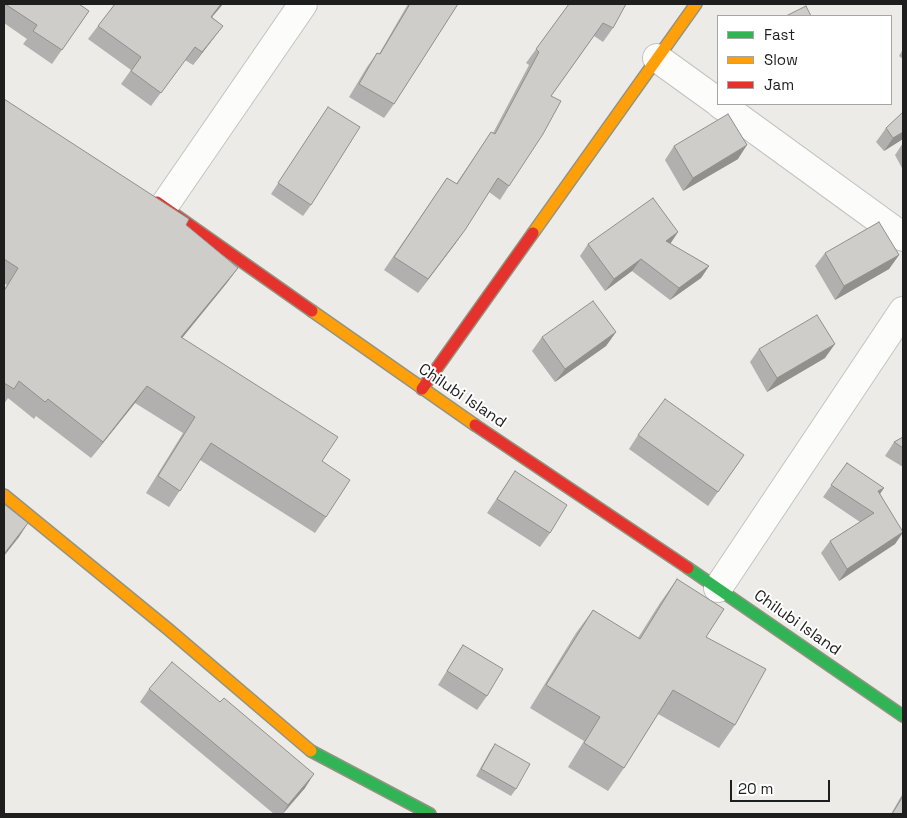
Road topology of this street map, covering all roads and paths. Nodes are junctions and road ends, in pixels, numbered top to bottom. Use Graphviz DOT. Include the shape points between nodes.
graph roads {
  1 [pos="302,4"];
  2 [pos="696,4"];
  3 [pos="657,58"];
  4 [pos="717,102"];
  5 [pos="722,105"];
  6 [pos="156,201"];
  7 [pos="903,237"];
  8 [pos="903,311"];
  9 [pos="422,389"];
  10 [pos="4,495"];
  11 [pos="718,588"];
  12 [pos="903,716"];
  13 [pos="430,814"];
  1 -- 6 [label="street"];
  2 -- 3 [label="street"];
  3 -- 4 [label="street"];
  3 -- 9 [label="street"];
  5 -- 7 [label="street"];
  6 -- 9 [label="street, Chilubi Island"];
  8 -- 11 [label="street"];
  9 -- 11 [label="street, Chilubi Island"];
  10 -- 13 [label="street" via="309,750"];
  11 -- 12 [label="street, Chilubi Island"];
}
